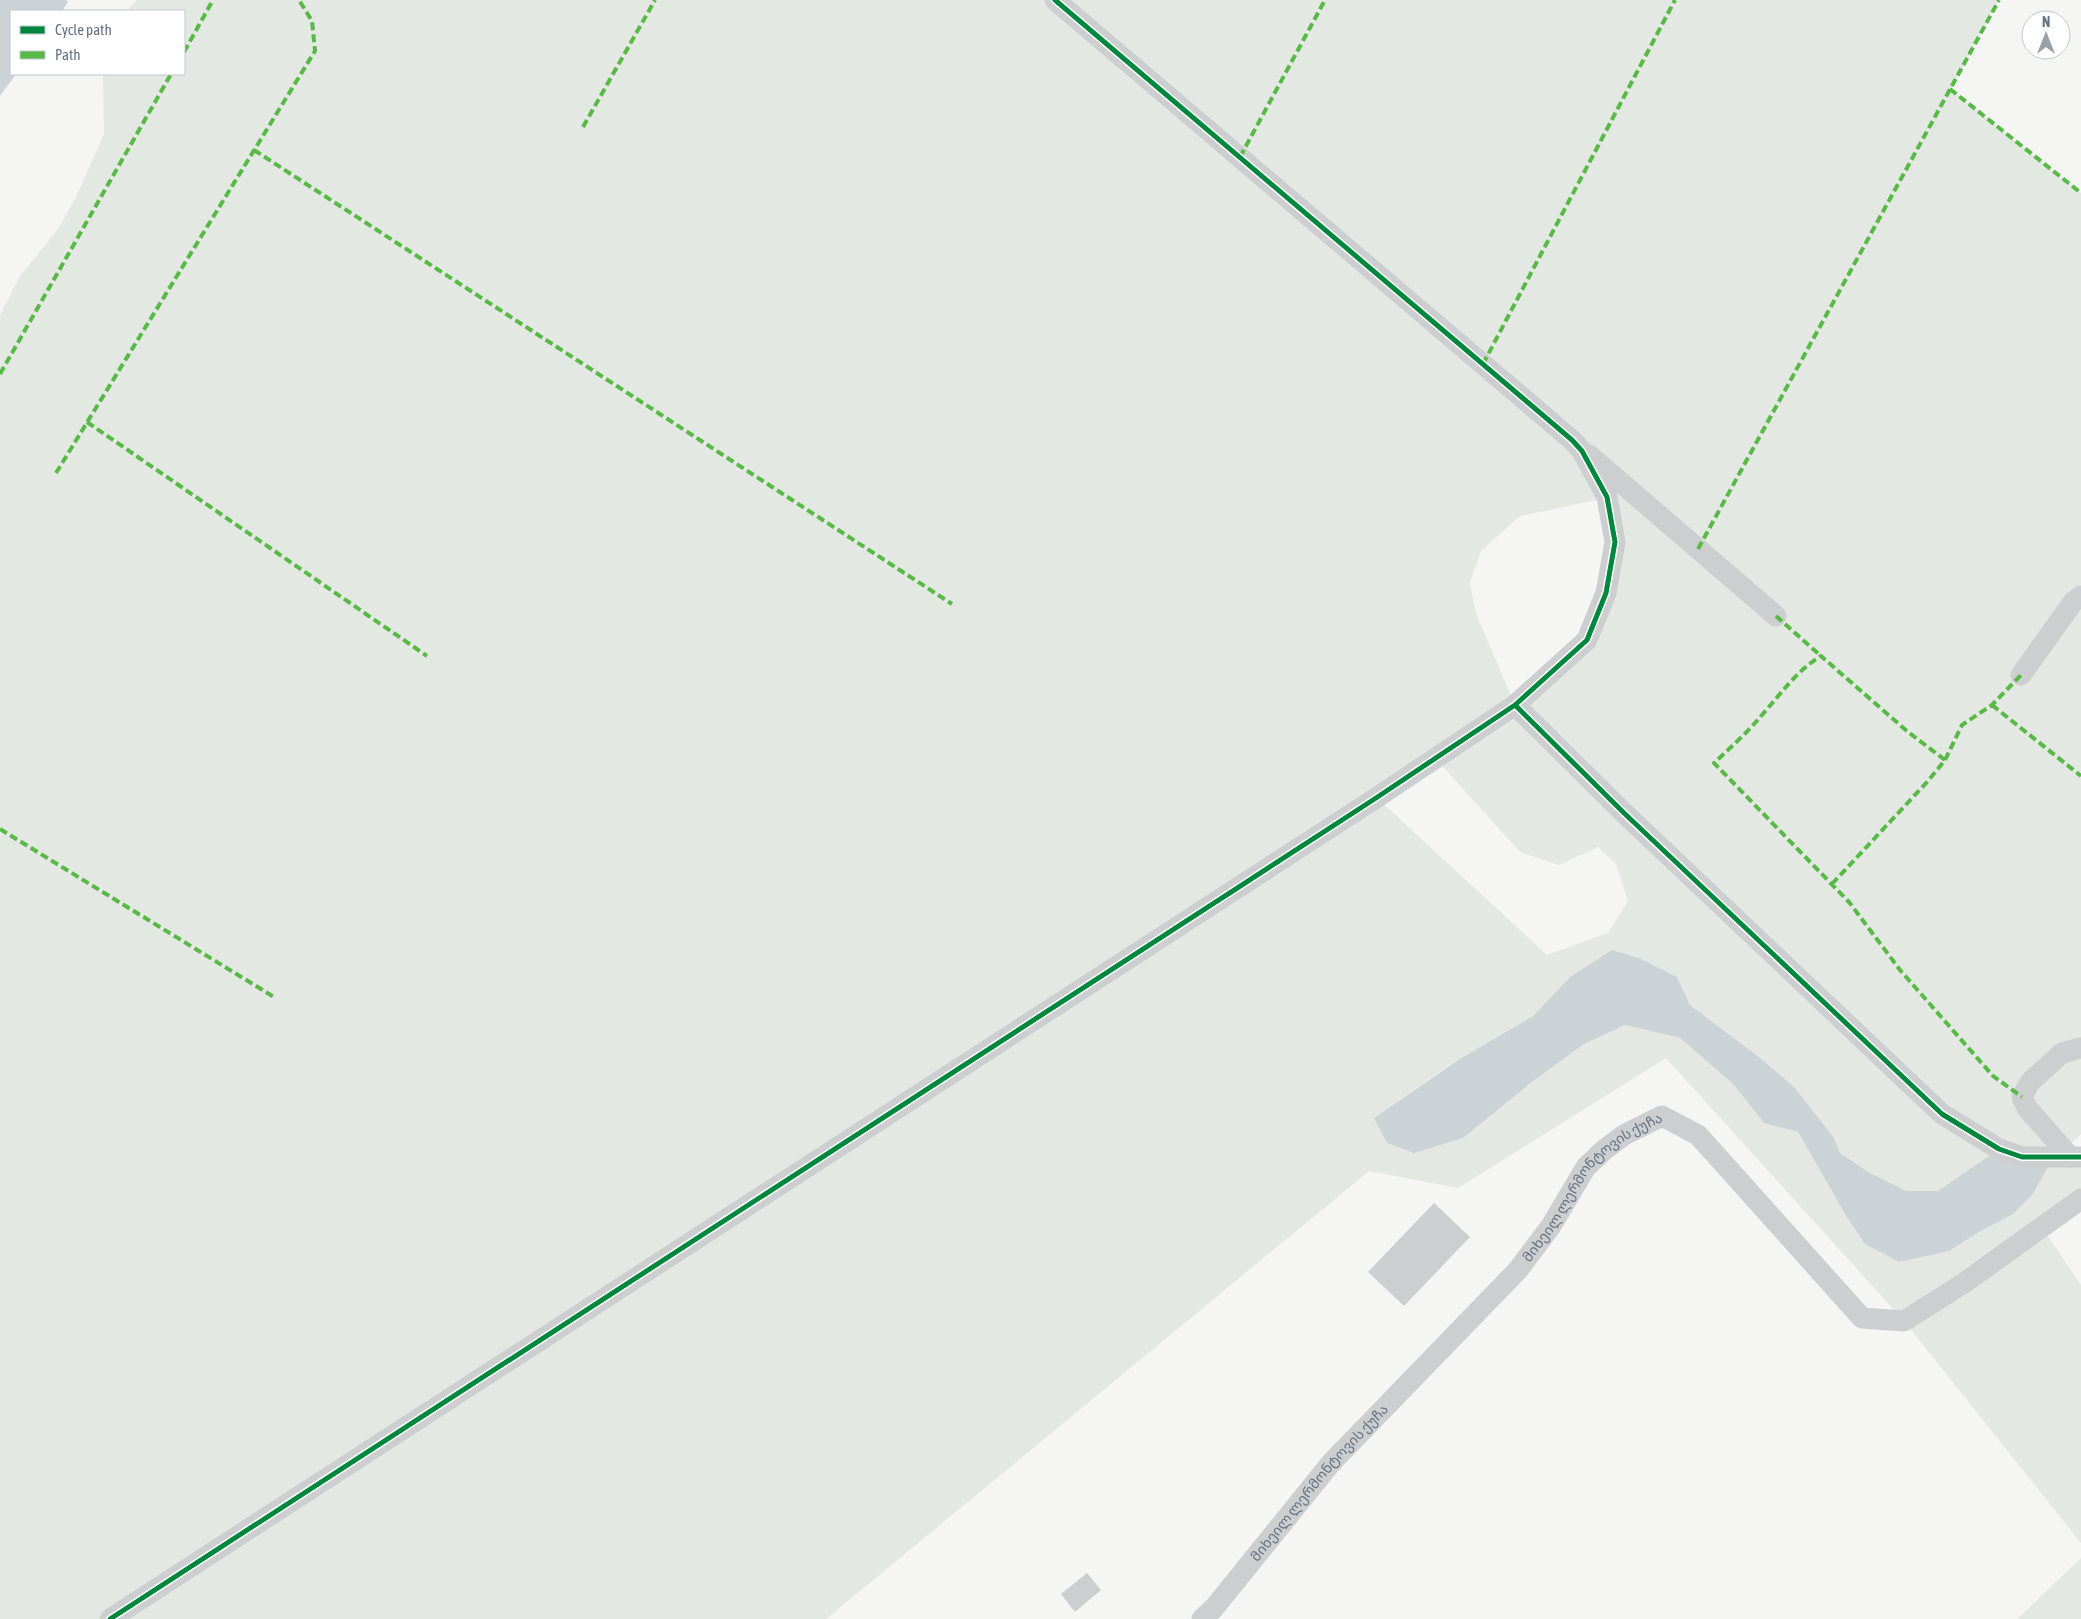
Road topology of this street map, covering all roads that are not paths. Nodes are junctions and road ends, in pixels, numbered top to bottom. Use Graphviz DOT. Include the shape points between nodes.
graph roads {
  1 [pos="1055,0"];
  2 [pos="1572,440"];
  3 [pos="2081,596"];
  4 [pos="1776,616"];
  5 [pos="2020,674"];
  6 [pos="1515,705"];
  7 [pos="2081,1048"];
  8 [pos="2076,1157"];
  9 [pos="2081,1199"];
  10 [pos="110,1619"];
  11 [pos="1202,1619"];
  1 -- 2 [label="street"];
  2 -- 4 [label="street"];
  2 -- 6 [label="street" via="1582,451 1607,498 1614,542 1606,593 1587,640"];
  3 -- 5 [label="street" via="2073,602"];
  6 -- 8 [label="street" via="1624,813 1942,1114 2000,1150 2022,1157"];
  6 -- 10 [label="street"];
  7 -- 8 [label="street" via="2062,1053 2030,1082 2022,1098 2033,1114"];
  9 -- 11 [label="street, მიხეილ ლერმონტოვის ქუჩა" via="1964,1283 1904,1321 1862,1318 1698,1135 1662,1116 1624,1135 1586,1167 1551,1226 1518,1270 1330,1463"];
}
